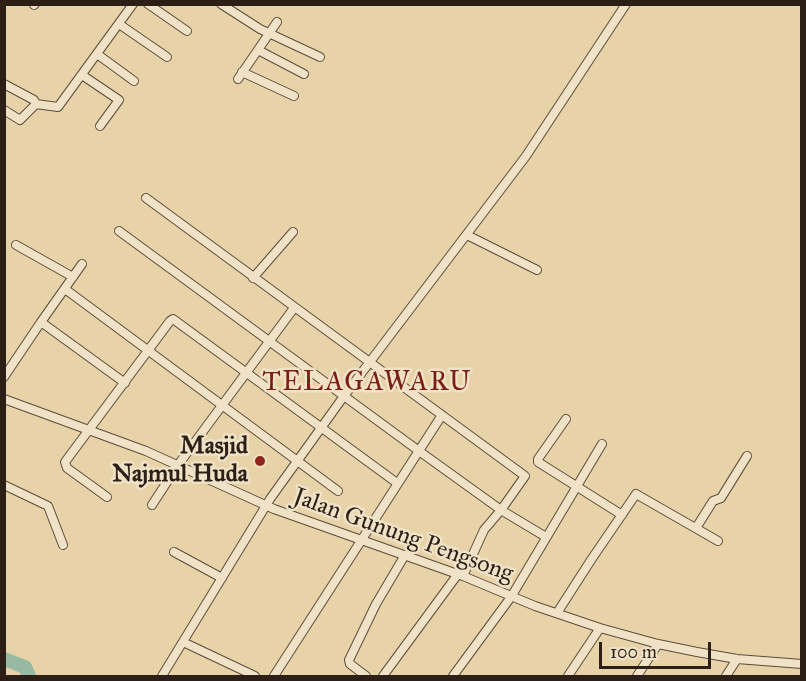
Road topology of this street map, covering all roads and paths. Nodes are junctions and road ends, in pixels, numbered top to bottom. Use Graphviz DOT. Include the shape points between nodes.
graph roads {
  1 [pos="133,4"];
  2 [pos="148,4"];
  3 [pos="221,4"];
  4 [pos="626,4"];
  5 [pos="277,22"];
  6 [pos="119,24"];
  7 [pos="187,31"];
  8 [pos="269,33"];
  9 [pos="258,50"];
  10 [pos="97,54"];
  11 [pos="168,57"];
  12 [pos="320,57"];
  13 [pos="304,74"];
  14 [pos="82,75"];
  15 [pos="134,81"];
  16 [pos="4,84"];
  17 [pos="294,96"];
  18 [pos="36,104"];
  19 [pos="4,110"];
  20 [pos="100,126"];
  21 [pos="146,198"];
  22 [pos="119,231"];
  23 [pos="293,232"];
  24 [pos="467,235"];
  25 [pos="16,245"];
  26 [pos="82,264"];
  27 [pos="537,270"];
  28 [pos="73,277"];
  29 [pos="253,278"];
  30 [pos="65,289"];
  31 [pos="294,308"];
  32 [pos="41,322"];
  33 [pos="270,341"];
  34 [pos="148,350"];
  35 [pos="370,361"];
  36 [pos="246,372"];
  37 [pos="4,377"];
  38 [pos="125,383"];
  39 [pos="344,396"];
  40 [pos="4,399"];
  41 [pos="222,404"];
  42 [pos="442,415"];
  43 [pos="566,419"];
  44 [pos="321,428"];
  45 [pos="89,429"];
  46 [pos="602,444"];
  47 [pos="419,452"];
  48 [pos="747,456"];
  49 [pos="297,462"];
  50 [pos="178,465"];
  51 [pos="397,483"];
  52 [pos="4,485"];
  53 [pos="577,487"];
  54 [pos="338,491"];
  55 [pos="107,497"];
  56 [pos="152,505"];
  57 [pos="266,506"];
  58 [pos="501,510"];
  59 [pos="622,515"];
  60 [pos="696,528"];
  61 [pos="546,537"];
  62 [pos="361,540"];
  63 [pos="718,541"];
  64 [pos="63,545"];
  65 [pos="174,552"];
  66 [pos="405,555"];
  67 [pos="460,575"];
  68 [pos="222,578"];
  69 [pos="511,597"];
  70 [pos="557,613"];
  71 [pos="600,628"];
  72 [pos="183,642"];
  73 [pos="658,644"];
  74 [pos="737,659"];
  75 [pos="801,664"];
  76 [pos="162,676"];
  77 [pos="255,676"];
  78 [pos="274,676"];
  79 [pos="366,676"];
  80 [pos="383,676"];
  81 [pos="453,676"];
  82 [pos="568,676"];
  83 [pos="637,676"];
  84 [pos="726,676"];
  1 -- 6 [label="street"];
  2 -- 7 [label="street"];
  3 -- 8 [label="street"];
  4 -- 24 [label="street" via="526,156"];
  5 -- 8 [label="street"];
  6 -- 10 [label="street"];
  6 -- 11 [label="street"];
  8 -- 9 [label="street"];
  8 -- 12 [label="street"];
  9 -- 13 [label="street"];
  9 -- 17 [label="street" via="240,75"];
  10 -- 14 [label="street"];
  10 -- 15 [label="street"];
  14 -- 18 [label="street" via="58,107"];
  14 -- 20 [label="street" via="119,100"];
  16 -- 18 [label="street"];
  18 -- 19 [label="street" via="20,120"];
  21 -- 29 [label="street"];
  22 -- 33 [label="street"];
  23 -- 29 [label="street"];
  24 -- 27 [label="street"];
  24 -- 35 [label="street"];
  25 -- 28 [label="street"];
  26 -- 28 [label="street"];
  28 -- 30 [label="street"];
  29 -- 31 [label="street"];
  30 -- 32 [label="street"];
  30 -- 34 [label="street"];
  31 -- 33 [label="street"];
  31 -- 35 [label="street"];
  32 -- 37 [label="street"];
  32 -- 38 [label="street"];
  33 -- 36 [label="street"];
  33 -- 39 [label="street"];
  34 -- 36 [label="street" via="175,319"];
  34 -- 38 [label="street"];
  34 -- 41 [label="street"];
  35 -- 39 [label="street"];
  35 -- 42 [label="street"];
  36 -- 41 [label="street"];
  36 -- 44 [label="street"];
  38 -- 45 [label="street"];
  39 -- 44 [label="street"];
  39 -- 47 [label="street"];
  40 -- 45 [label="street, Jalan Gunung Pengsong"];
  41 -- 49 [label="street"];
  41 -- 50 [label="street"];
  42 -- 47 [label="street"];
  42 -- 58 [label="street" via="525,477"];
  43 -- 53 [label="street" via="537,461"];
  44 -- 49 [label="street"];
  44 -- 51 [label="street"];
  45 -- 50 [label="street, Jalan Gunung Pengsong"];
  45 -- 55 [label="street" via="65,466"];
  46 -- 53 [label="street"];
  47 -- 51 [label="street"];
  47 -- 58 [label="street"];
  48 -- 60 [label="street" via="721,498 713,501"];
  49 -- 54 [label="street"];
  49 -- 57 [label="street"];
  50 -- 56 [label="street"];
  50 -- 57 [label="street, Jalan Gunung Pengsong"];
  51 -- 62 [label="street"];
  52 -- 64 [label="street" via="48,506"];
  53 -- 59 [label="street"];
  53 -- 61 [label="street"];
  57 -- 62 [label="street, Jalan Gunung Pengsong"];
  57 -- 68 [label="street"];
  58 -- 61 [label="street"];
  58 -- 67 [label="street" via="484,530"];
  59 -- 60 [label="street" via="637,494"];
  59 -- 70 [label="street"];
  60 -- 63 [label="street"];
  61 -- 69 [label="street"];
  62 -- 66 [label="street, Jalan Gunung Pengsong"];
  62 -- 78 [label="street"];
  65 -- 68 [label="street"];
  66 -- 67 [label="street, Jalan Gunung Pengsong"];
  66 -- 79 [label="street" via="349,660"];
  67 -- 69 [label="street, Jalan Gunung Pengsong"];
  67 -- 80 [label="street"];
  68 -- 72 [label="street"];
  69 -- 70 [label="street, Jalan Gunung Pengsong"];
  69 -- 81 [label="street"];
  70 -- 71 [label="street, Jalan Gunung Pengsong"];
  71 -- 73 [label="street, Jalan Gunung Pengsong"];
  71 -- 82 [label="street"];
  72 -- 76 [label="street"];
  72 -- 77 [label="street"];
  73 -- 74 [label="street, Jalan Gunung Pengsong"];
  73 -- 83 [label="street"];
  74 -- 75 [label="street, Jalan Gunung Pengsong"];
  74 -- 84 [label="street"];
}
